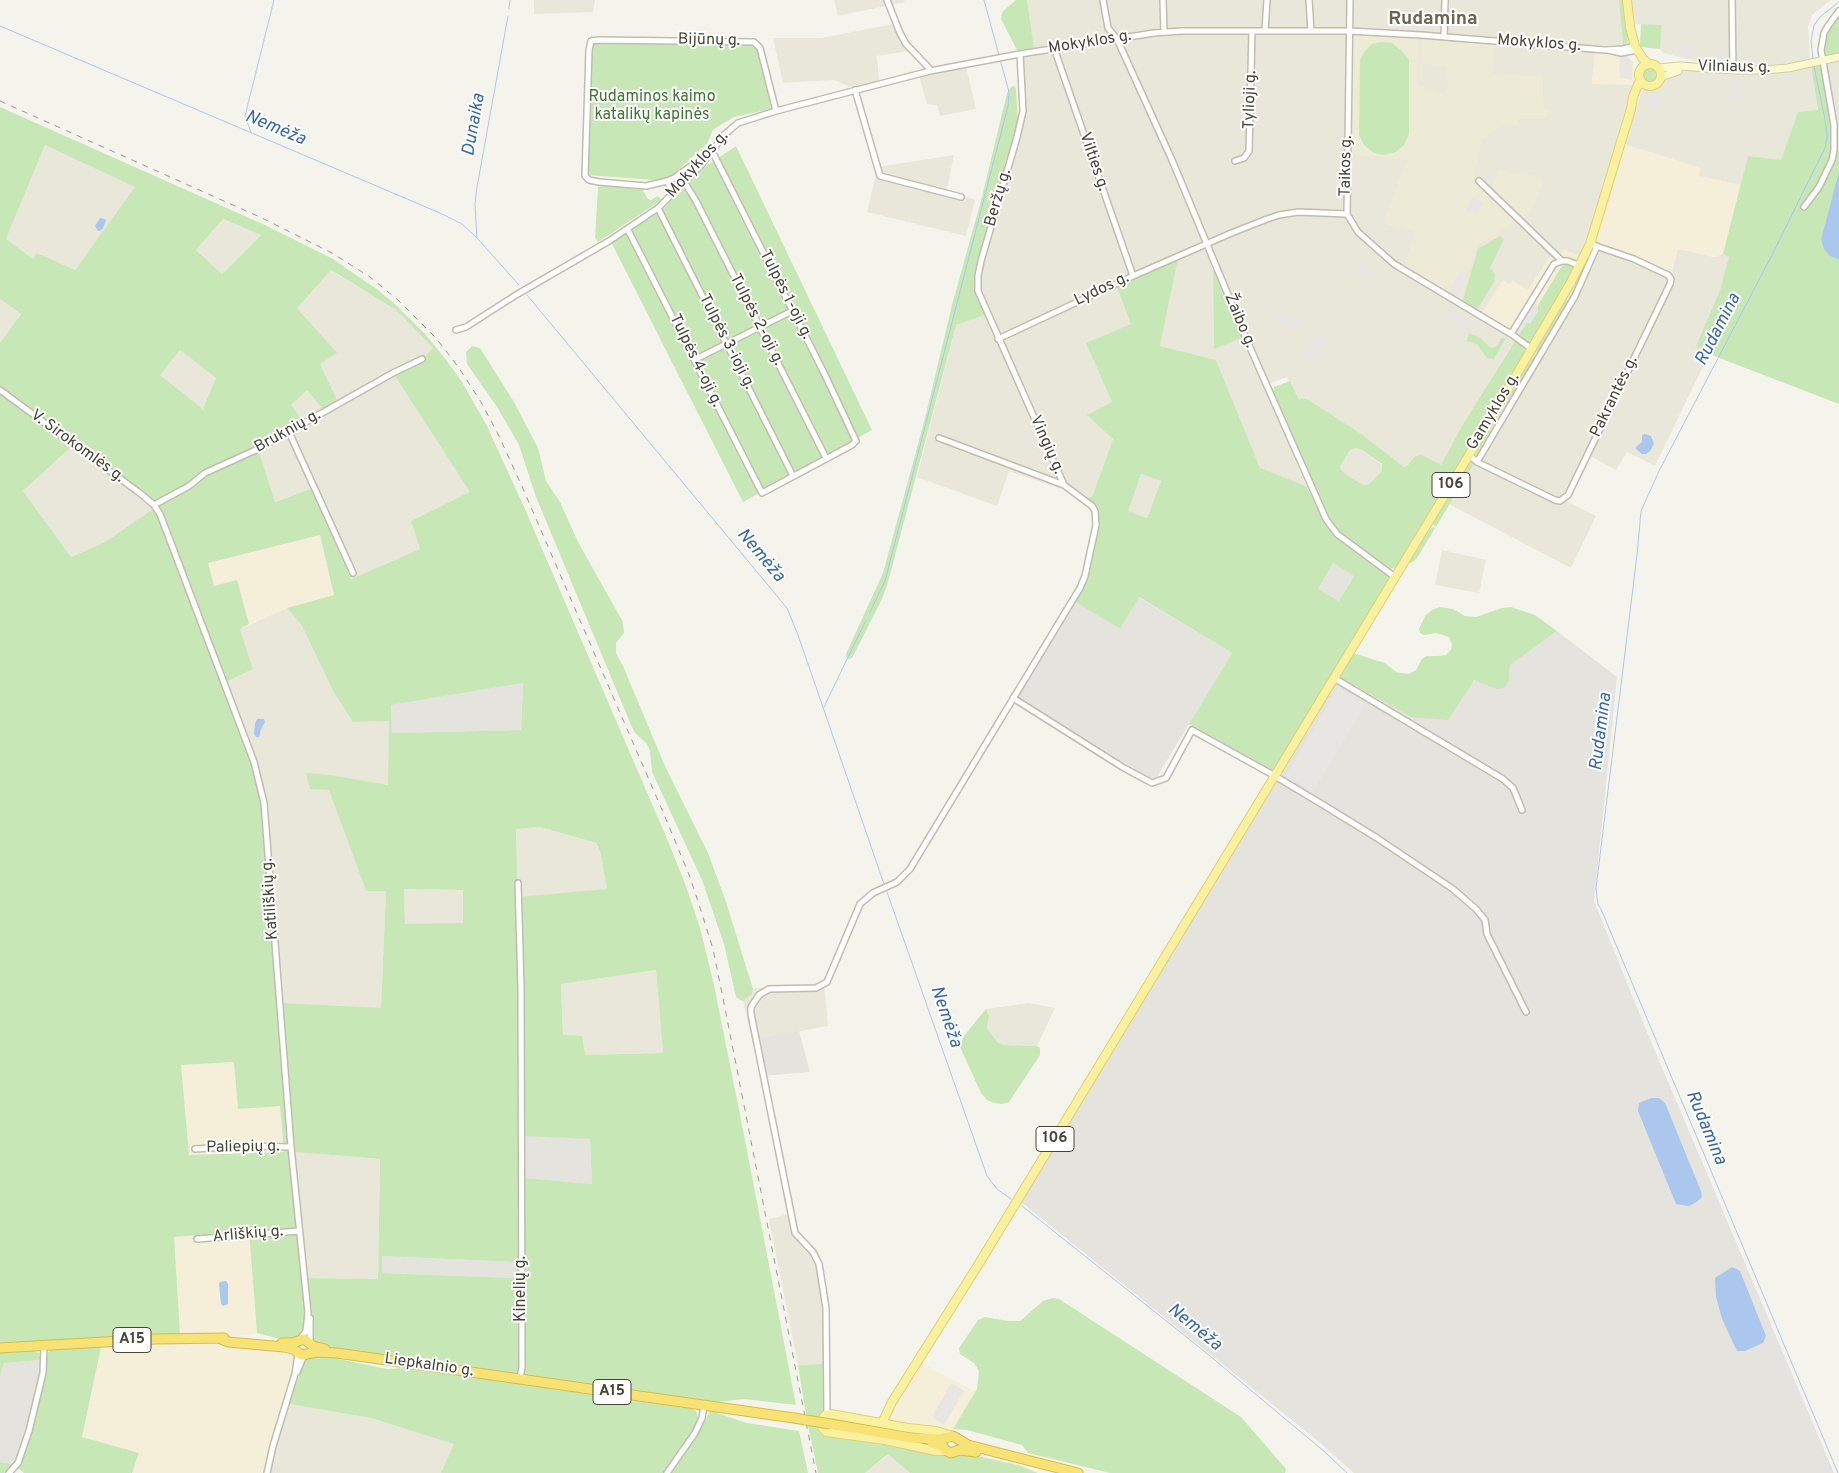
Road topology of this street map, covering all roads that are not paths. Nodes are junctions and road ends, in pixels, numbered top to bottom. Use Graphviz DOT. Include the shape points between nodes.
graph roads {
  1 [pos="887,0"];
  2 [pos="1102,0"];
  3 [pos="1163,0"];
  4 [pos="1267,0"];
  5 [pos="1309,0"];
  6 [pos="1350,0"];
  7 [pos="1445,0"];
  8 [pos="1627,0"];
  9 [pos="1732,0"];
  10 [pos="1839,11"];
  11 [pos="1252,31"];
  12 [pos="1265,31"];
  13 [pos="1311,31"];
  14 [pos="1349,31"];
  15 [pos="1164,32"];
  16 [pos="1444,37"];
  17 [pos="1117,39"];
  18 [pos="1054,48"];
  19 [pos="1634,49"];
  20 [pos="1020,54"];
  21 [pos="1839,57"];
  22 [pos="1821,61"];
  23 [pos="1649,64"];
  24 [pos="1688,67"];
  25 [pos="1659,68"];
  26 [pos="1641,69"];
  27 [pos="1732,70"];
  28 [pos="930,71"];
  29 [pos="1661,77"];
  30 [pos="1644,83"];
  31 [pos="855,90"];
  32 [pos="776,111"];
  33 [pos="712,151"];
  34 [pos="1235,161"];
  35 [pos="667,181"];
  36 [pos="1479,181"];
  37 [pos="685,183"];
  38 [pos="673,194"];
  39 [pos="961,197"];
  40 [pos="1804,207"];
  41 [pos="658,208"];
  42 [pos="1347,214"];
  43 [pos="628,230"];
  44 [pos="1206,244"];
  45 [pos="1593,245"];
  46 [pos="1562,261"];
  47 [pos="1580,266"];
  48 [pos="1133,276"];
  49 [pos="792,311"];
  50 [pos="760,327"];
  51 [pos="456,330"];
  52 [pos="1511,334"];
  53 [pos="998,339"];
  54 [pos="727,344"];
  55 [pos="1532,349"];
  56 [pos="422,359"];
  57 [pos="694,360"];
  58 [pos="0,390"];
  59 [pos="289,432"];
  60 [pos="939,438"];
  61 [pos="1469,455"];
  62 [pos="826,458"];
  63 [pos="1477,462"];
  64 [pos="793,476"];
  65 [pos="1064,484"];
  66 [pos="154,505"];
  67 [pos="353,573"];
  68 [pos="1395,577"];
  69 [pos="1334,678"];
  70 [pos="1013,698"];
  71 [pos="1275,776"];
  72 [pos="1522,810"];
  73 [pos="518,882"];
  74 [pos="1526,1012"];
  75 [pos="291,1147"];
  76 [pos="195,1149"];
  77 [pos="299,1231"];
  78 [pos="197,1240"];
  79 [pos="308,1313"];
  80 [pos="44,1346"];
  81 [pos="0,1348"];
  82 [pos="303,1348"];
  83 [pos="520,1379"];
  84 [pos="704,1405"];
  85 [pos="827,1414"];
  86 [pos="882,1423"];
  87 [pos="951,1444"];
  88 [pos="9,1473"];
  89 [pos="267,1473"];
  90 [pos="667,1473"];
  91 [pos="1064,1473"];
  92 [pos="1078,1473"];
  1 -- 28 [label="street" via="906,44"];
  2 -- 17 [label="street, Žaibo g." via="1105,22"];
  3 -- 15 [label="street"];
  4 -- 12 [label="street"];
  5 -- 13 [label="street"];
  6 -- 14 [label="street, Taikos g."];
  7 -- 16 [label="street"];
  8 -- 19 [label="main road"];
  9 -- 27 [label="street"];
  10 -- 22 [label="street" via="1824,33"];
  11 -- 12 [label="street, Mokyklos g."];
  11 -- 15 [label="street, Mokyklos g."];
  11 -- 34 [label="street, Tylioji g." via="1249,151 1244,158"];
  12 -- 13 [label="street, Mokyklos g."];
  13 -- 14 [label="street, Mokyklos g."];
  14 -- 16 [label="street, Mokyklos g."];
  14 -- 42 [label="street, Taikos g."];
  15 -- 17 [label="street, Mokyklos g."];
  16 -- 19 [label="street, Mokyklos g." via="1605,50"];
  17 -- 18 [label="street, Mokyklos g."];
  17 -- 44 [label="street, Žaibo g."];
  18 -- 20 [label="street, Mokyklos g."];
  18 -- 48 [label="street, Vilties g."];
  19 -- 23 [label="main road"];
  19 -- 26 [label="main road"];
  20 -- 28 [label="street, Mokyklos g."];
  20 -- 53 [label="street, Beržų g." via="1023,111 978,276 980,298"];
  21 -- 22 [label="main road, Vilniaus g."];
  22 -- 27 [label="main road, Vilniaus g." via="1776,69"];
  22 -- 40 [label="street" via="1834,126 1834,150 1819,187"];
  23 -- 25 [label="main road"];
  23 -- 26 [label="main road"];
  24 -- 25 [label="main road, Vilniaus g."];
  24 -- 27 [label="main road, Vilniaus g."];
  24 -- 29 [label="main road, Vilniaus g."];
  25 -- 29 [label="main road"];
  26 -- 30 [label="main road, 106" via="1639,73"];
  28 -- 31 [label="street, Mokyklos g."];
  29 -- 30 [label="main road" via="1654,85"];
  30 -- 45 [label="main road, Gamyklos g. / 106" via="1633,98"];
  31 -- 32 [label="street, Mokyklos g."];
  31 -- 39 [label="street" via="880,176"];
  32 -- 33 [label="street, Mokyklos g." via="738,123"];
  32 -- 35 [label="street, Bijūnų g." via="760,48 754,42 591,41 584,176 599,182 638,186"];
  33 -- 35 [label="street"];
  33 -- 37 [label="street, Mokyklos g."];
  33 -- 49 [label="street, Tulpės 1-oji g."];
  35 -- 38 [label="street"];
  36 -- 46 [label="street"];
  37 -- 38 [label="street, Mokyklos g."];
  37 -- 50 [label="street, Tulpės 2-oji g."];
  38 -- 41 [label="street, Mokyklos g."];
  41 -- 43 [label="street, Mokyklos g."];
  41 -- 54 [label="street, Tulpės 3-ioji g."];
  42 -- 44 [label="street, Taikos g." via="1298,212 1280,215"];
  42 -- 52 [label="street" via="1358,232 1394,264"];
  43 -- 51 [label="street, Mokyklos g."];
  43 -- 57 [label="street, Tulpės 4-oji g."];
  44 -- 48 [label="street, Lydos g."];
  44 -- 68 [label="street, Žaibo g." via="1326,519 1337,534"];
  45 -- 47 [label="main road, Gamyklos g. / 106"];
  45 -- 63 [label="street" via="1575,296"];
  45 -- 63 [label="street, Pakrantės g." via="1634,259 1671,279 1568,495 1555,500"];
  46 -- 47 [label="street"];
  46 -- 52 [label="street" via="1553,266"];
  47 -- 55 [label="main road, Gamyklos g. / 106"];
  48 -- 53 [label="street, Lydos g."];
  49 -- 50 [label="street"];
  49 -- 62 [label="street, Tulpės 1-oji g." via="856,441"];
  50 -- 54 [label="street"];
  50 -- 62 [label="street, Tulpės 2-oji g."];
  52 -- 55 [label="street"];
  53 -- 65 [label="street, Vingių g."];
  54 -- 57 [label="street"];
  54 -- 64 [label="street, Tulpės 3-ioji g."];
  55 -- 61 [label="main road, Gamyklos g. / 106"];
  56 -- 59 [label="street, Bruknių g."];
  57 -- 64 [label="street, Tulpės 4-oji g." via="762,492"];
  58 -- 66 [label="street, V. Sirokomlės g."];
  59 -- 66 [label="street, Bruknių g." via="206,473"];
  59 -- 67 [label="street"];
  60 -- 65 [label="street, Vingių g."];
  61 -- 63 [label="street, Pakrantės g."];
  61 -- 68 [label="main road, Gamyklos g. / 106"];
  62 -- 64 [label="street"];
  65 -- 70 [label="street" via="1095,511 1096,525 1085,576"];
  66 -- 75 [label="street, Katiliškių g." via="162,518 254,762 264,804"];
  68 -- 69 [label="main road, Gamyklos g. / 106"];
  69 -- 71 [label="main road, Gamyklos g. / 106"];
  69 -- 72 [label="street" via="1503,779 1513,788"];
  70 -- 71 [label="street" via="1152,783 1166,778 1192,730"];
  70 -- 85 [label="street" via="910,869 897,882 873,893 860,904 826,982 816,988 770,989 759,994 751,1007 795,1233 813,1252 819,1264 826,1308"];
  71 -- 74 [label="street" via="1412,861 1454,889 1476,909"];
  71 -- 86 [label="main road, 106"];
  73 -- 83 [label="street, Kinelių g." via="521,977"];
  75 -- 76 [label="street, Paliepių g."];
  75 -- 77 [label="street, Katiliškių g."];
  77 -- 78 [label="street, Arliškių g."];
  77 -- 79 [label="street, Katiliškių g."];
  79 -- 82 [label="street, Katiliškių g."];
  79 -- 82 [label="street, Katiliškių g." via="311,1322"];
  80 -- 81 [label="highway, Liepkalnio g. / A15"];
  80 -- 82 [label="highway, Liepkalnio g. / A15" via="235,1338 288,1343"];
  80 -- 88 [label="street" via="43,1373 30,1431 18,1463"];
  82 -- 83 [label="highway, Liepkalnio g. / A15"];
  82 -- 89 [label="street, Katiliškių g."];
  83 -- 84 [label="highway, A15"];
  84 -- 87 [label="highway, A15, bridge"];
  84 -- 90 [label="street" via="695,1433"];
  85 -- 86 [label="main road"];
  85 -- 87 [label="main road" via="820,1424 826,1432 936,1451"];
  86 -- 87 [label="main road" via="936,1431"];
  87 -- 91 [label="highway, A15"];
  87 -- 92 [label="highway, A15" via="972,1446"];
}
